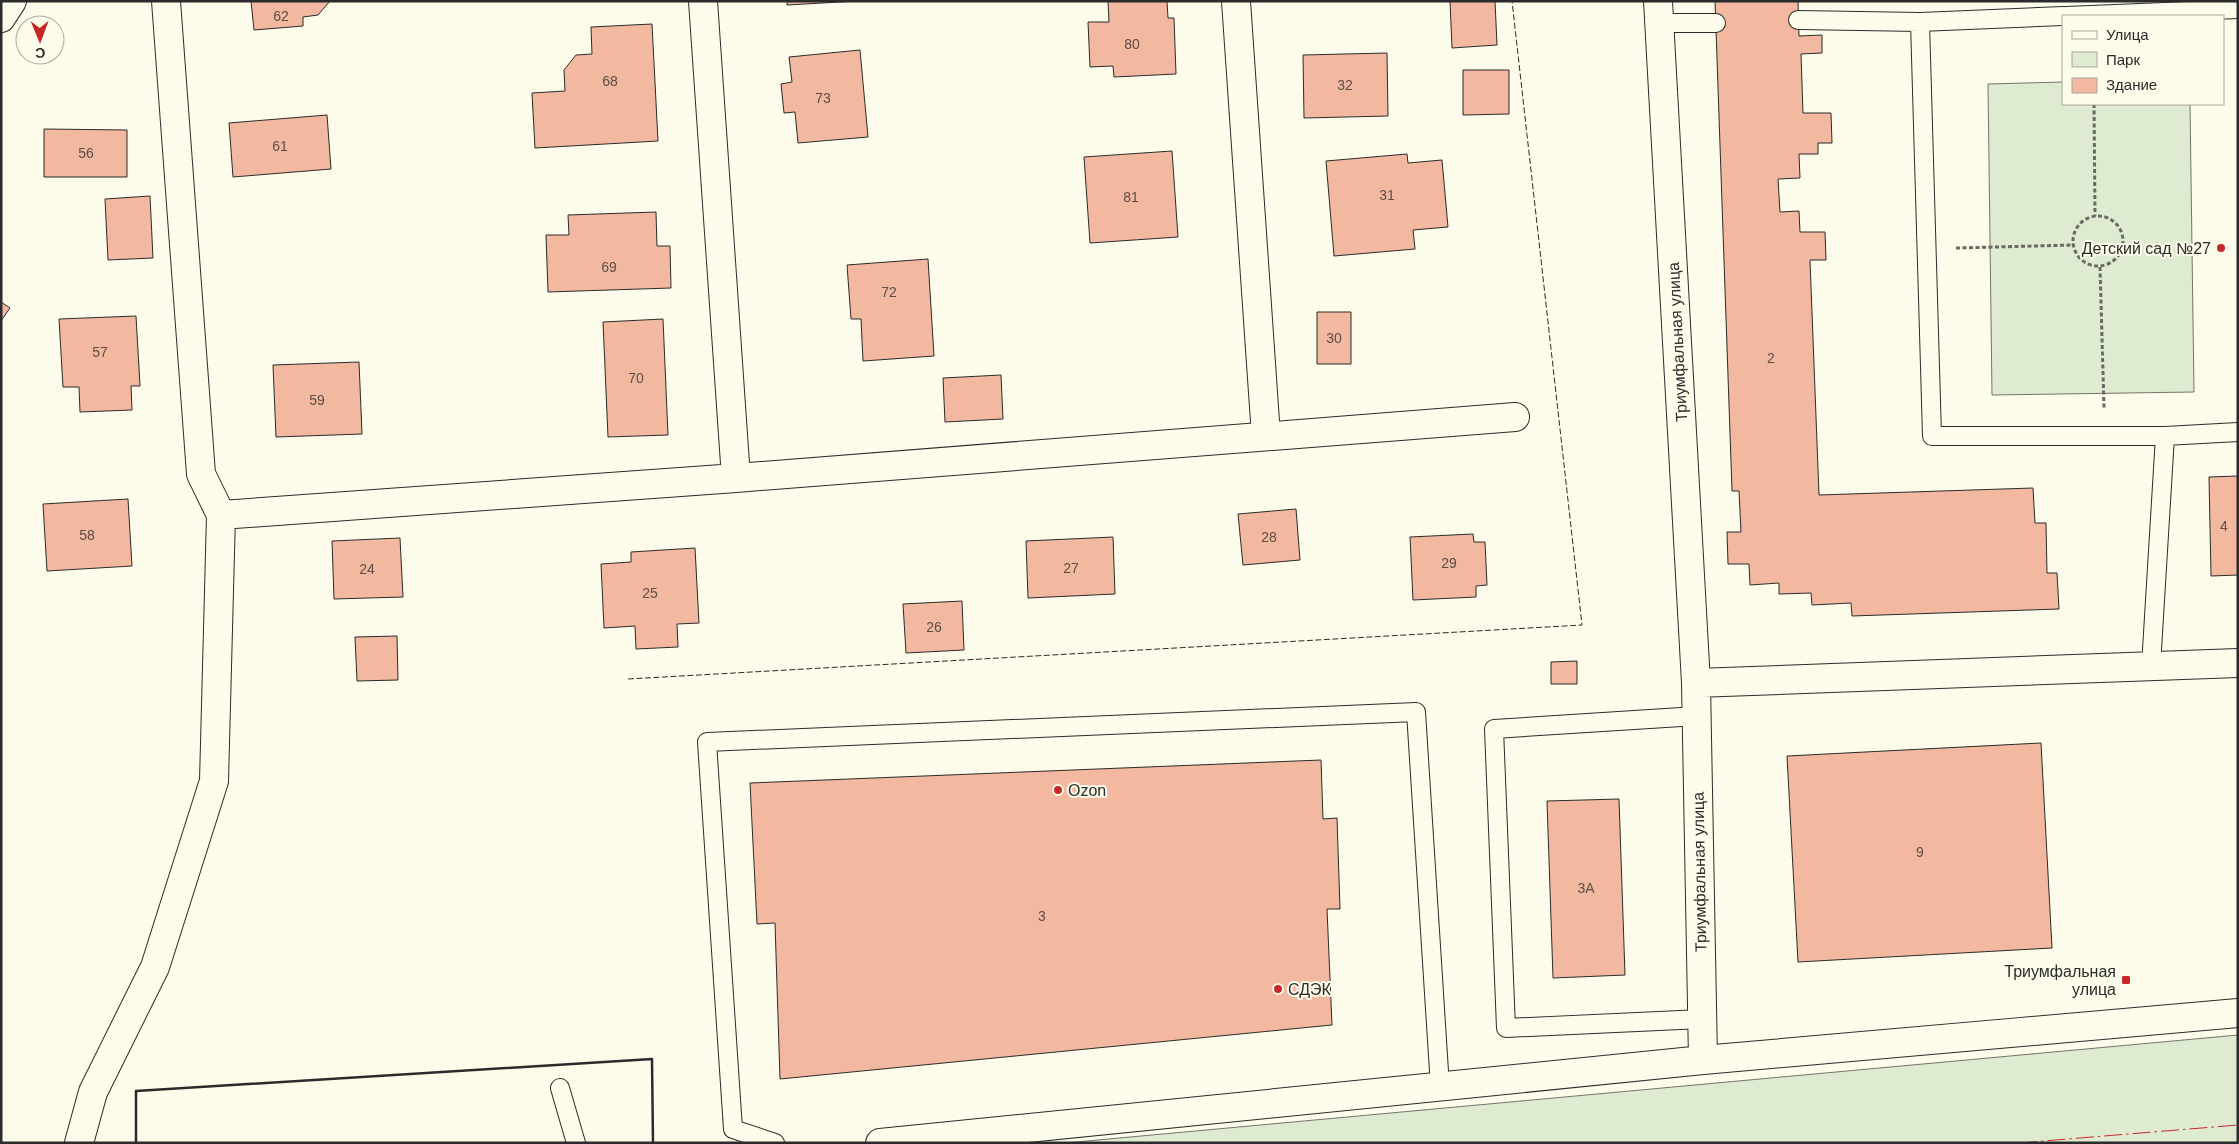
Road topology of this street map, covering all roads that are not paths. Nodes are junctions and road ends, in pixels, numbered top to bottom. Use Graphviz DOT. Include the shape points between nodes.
graph roads {
  1 [pos="12,1"];
  2 [pos="166,1"];
  3 [pos="703,1"];
  4 [pos="1236,1"];
  5 [pos="2238,9"];
  6 [pos="1658,12"];
  7 [pos="2089,15"];
  8 [pos="2062,16"];
  9 [pos="1,18"];
  10 [pos="1798,20"];
  11 [pos="1920,22"];
  12 [pos="1716,23"];
  13 [pos="1515,417"];
  14 [pos="2238,432"];
  15 [pos="1266,436"];
  16 [pos="2166,436"];
  17 [pos="736,478"];
  18 [pos="221,515"];
  19 [pos="2238,663"];
  20 [pos="2151,666"];
  21 [pos="1696,683"];
  22 [pos="1697,716"];
  23 [pos="2238,1013"];
  24 [pos="1702,1019"];
  25 [pos="1703,1060"];
  26 [pos="1440,1087"];
  27 [pos="560,1088"];
  28 [pos="79,1143"];
  29 [pos="576,1143"];
  30 [pos="775,1143"];
  31 [pos="880,1143"];
  1 -- 9 [label="street"];
  2 -- 18 [label="street" via="201,474"];
  3 -- 17 [label="street"];
  4 -- 15 [label="street"];
  5 -- 7 [label="lane"];
  6 -- 12 [label="lane"];
  6 -- 21 [label="street, Триумфальная улица"];
  8 -- 11 [label="lane"];
  10 -- 11 [label="lane"];
  11 -- 16 [label="lane" via="1932,436"];
  13 -- 15 [label="street"];
  14 -- 16 [label="lane"];
  15 -- 17 [label="street"];
  16 -- 20 [label="lane"];
  17 -- 18 [label="street"];
  18 -- 28 [label="street" via="214,781 155,967 94,1092"];
  19 -- 20 [label="street"];
  20 -- 21 [label="street"];
  21 -- 22 [label="street, Триумфальная улица"];
  22 -- 24 [label="street, Триумфальная улица"];
  22 -- 24 [label="lane" via="1494,729 1506,1028"];
  23 -- 25 [label="street"];
  24 -- 25 [label="street, Триумфальная улица"];
  25 -- 26 [label="street"];
  26 -- 30 [label="lane" via="1416,712 707,742 733,1129"];
  26 -- 31 [label="street"];
  27 -- 29 [label="lane"];
}
